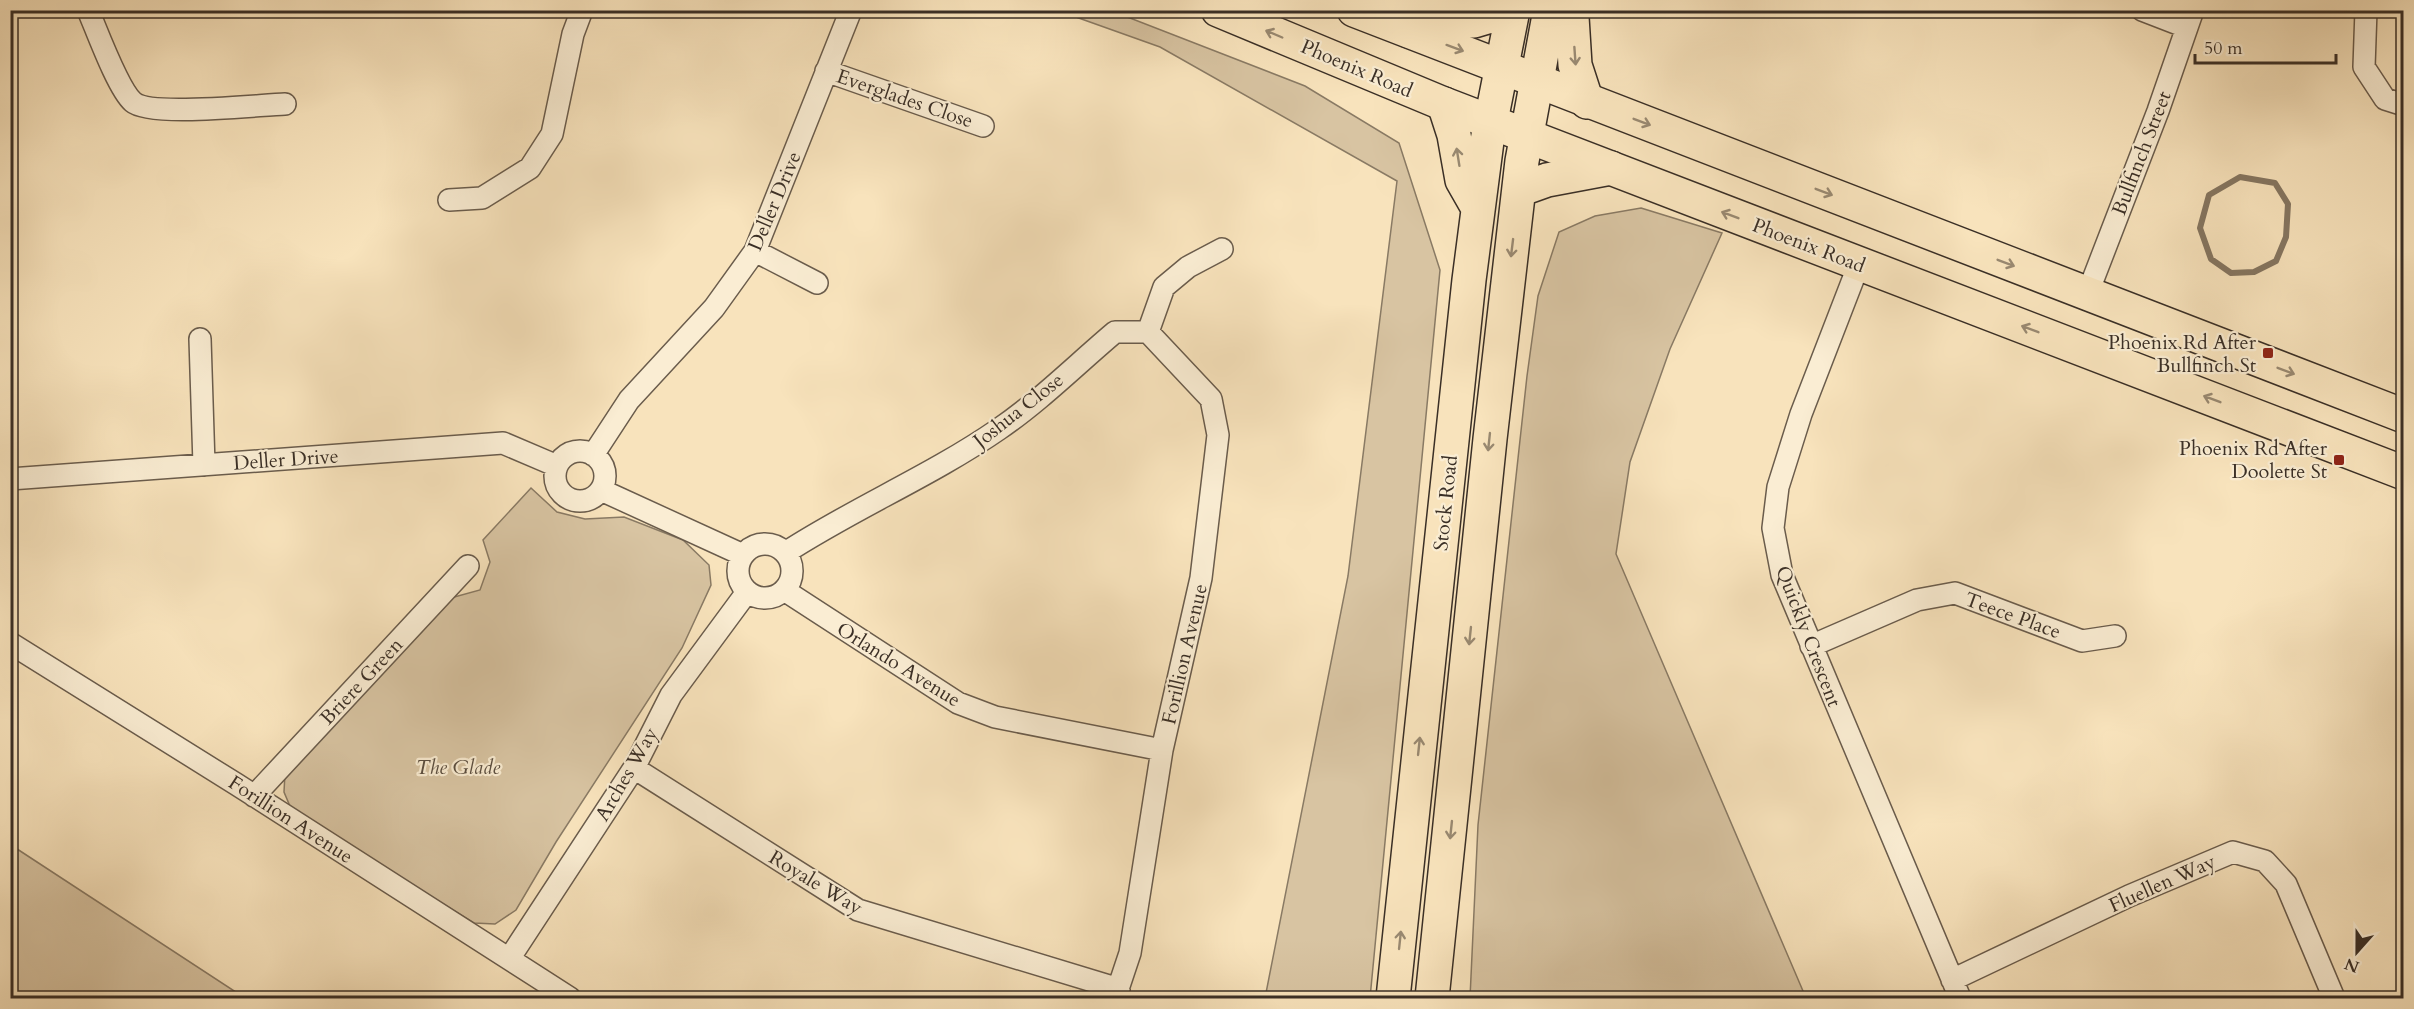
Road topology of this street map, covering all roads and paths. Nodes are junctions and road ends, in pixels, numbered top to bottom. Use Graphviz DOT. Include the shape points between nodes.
graph roads {
  1 [pos="88,10"];
  2 [pos="582,10"];
  3 [pos="851,10"];
  4 [pos="1218,10"];
  5 [pos="1354,10"];
  6 [pos="1512,10"];
  7 [pos="1550,10"];
  8 [pos="1568,10"];
  9 [pos="2142,10"];
  10 [pos="2366,10"];
  11 [pos="2190,19"];
  12 [pos="1409,31"];
  13 [pos="1500,66"];
  14 [pos="826,71"];
  15 [pos="1535,81"];
  16 [pos="1587,102"];
  17 [pos="285,104"];
  18 [pos="1444,104"];
  19 [pos="2403,105"];
  20 [pos="1491,121"];
  21 [pos="983,126"];
  22 [pos="1526,135"];
  23 [pos="1611,168"];
  24 [pos="1519,190"];
  25 [pos="449,201"];
  26 [pos="1478,208"];
  27 [pos="1222,249"];
  28 [pos="755,251"];
  29 [pos="1858,264"];
  30 [pos="817,283"];
  31 [pos="2087,295"];
  32 [pos="1148,332"];
  33 [pos="200,339"];
  34 [pos="2403,416"];
  35 [pos="593,455"];
  36 [pos="204,465"];
  37 [pos="557,466"];
  38 [pos="2403,473"];
  39 [pos="10,479"];
  40 [pos="601,490"];
  41 [pos="785,553"];
  42 [pos="743,555"];
  43 [pos="468,566"];
  44 [pos="784,590"];
  45 [pos="747,592"];
  46 [pos="2115,636"];
  47 [pos="10,643"];
  48 [pos="1811,646"];
  49 [pos="1162,750"];
  50 [pos="634,768"];
  51 [pos="254,796"];
  52 [pos="509,959"];
  53 [pos="1956,989"];
  54 [pos="1117,994"];
  55 [pos="570,999"];
  56 [pos="1393,999"];
  57 [pos="1432,999"];
  58 [pos="2334,999"];
  1 -- 17 [label="street" via="133,102 155,110"];
  2 -- 25 [label="street" via="573,34 552,134 530,168 482,198"];
  3 -- 14 [label="street, Deller Drive"];
  18 -- 4 [label="main road, Phoenix Road, one-way"];
  5 -- 12 [label="main road"];
  6 -- 12 [label="main road" via="1474,21 1439,21"];
  6 -- 13 [label="main road, Stock Road"];
  7 -- 15 [label="main road, Stock Road"];
  8 -- 16 [label="main road, one-way" via="1572,17 1575,65"];
  9 -- 11 [label="street"];
  10 -- 19 [label="street" via="2364,67 2385,99"];
  11 -- 31 [label="street, Bullfinch Street"];
  12 -- 13 [label="main road, one-way"];
  13 -- 15 [label="main road"];
  13 -- 20 [label="main road, Stock Road"];
  14 -- 21 [label="street, Everglades Close"];
  14 -- 28 [label="street, Deller Drive"];
  15 -- 16 [label="main road"];
  15 -- 22 [label="main road, Stock Road"];
  16 -- 31 [label="main road, one-way"];
  18 -- 20 [label="main road, Phoenix Road"];
  26 -- 18 [label="main road, one-way" via="1462,180"];
  20 -- 22 [label="main road, Phoenix Road"];
  20 -- 26 [label="main road, Stock Road"];
  22 -- 23 [label="main road, Phoenix Road"];
  22 -- 24 [label="main road, Stock Road"];
  23 -- 24 [label="main road" via="1547,180"];
  29 -- 23 [label="main road, Phoenix Road, one-way"];
  24 -- 57 [label="main road, Stock Road, one-way"];
  56 -- 26 [label="main road, Stock Road, one-way"];
  27 -- 32 [label="street" via="1188,267 1164,287"];
  28 -- 30 [label="street"];
  28 -- 35 [label="street, Deller Drive" via="714,308 629,400"];
  38 -- 29 [label="main road, Phoenix Road, one-way"];
  29 -- 48 [label="street, Quickly Crescent" via="1801,414 1778,487 1773,528 1782,575"];
  31 -- 34 [label="main road, one-way"];
  32 -- 41 [label="street, Joshua Close" via="1115,332 1000,429"];
  32 -- 49 [label="street, Forillion Avenue" via="1211,399 1218,435 1201,578"];
  33 -- 36 [label="street"];
  35 -- 37 [label="street" via="573,452"];
  35 -- 40 [label="street" via="603,465 605,478"];
  36 -- 37 [label="street, Deller Drive" via="503,443"];
  36 -- 39 [label="street, Deller Drive"];
  37 -- 40 [label="street" via="555,478 567,498 591,499"];
  40 -- 42 [label="street"];
  41 -- 42 [label="street" via="767,544 754,546"];
  41 -- 44 [label="street" via="792,566"];
  42 -- 45 [label="street" via="738,579"];
  43 -- 51 [label="street, Briere Green"];
  44 -- 45 [label="street" via="775,597 760,598"];
  44 -- 49 [label="street, Orlando Avenue" via="958,703 995,717"];
  45 -- 50 [label="street, Arches Way" via="671,695"];
  46 -- 48 [label="street, Teece Place" via="2082,641 1955,593 1917,600"];
  47 -- 51 [label="street, Forillion Avenue"];
  48 -- 53 [label="street, Quickly Crescent"];
  49 -- 54 [label="street, Forillion Avenue" via="1130,953"];
  50 -- 52 [label="street, Arches Way"];
  50 -- 54 [label="street, Royale Way" via="858,910"];
  51 -- 52 [label="street, Forillion Avenue"];
  52 -- 55 [label="street, Forillion Avenue"];
  53 -- 58 [label="street, Fluellen Way" via="2129,896 2233,852 2265,861 2286,884"];
}
